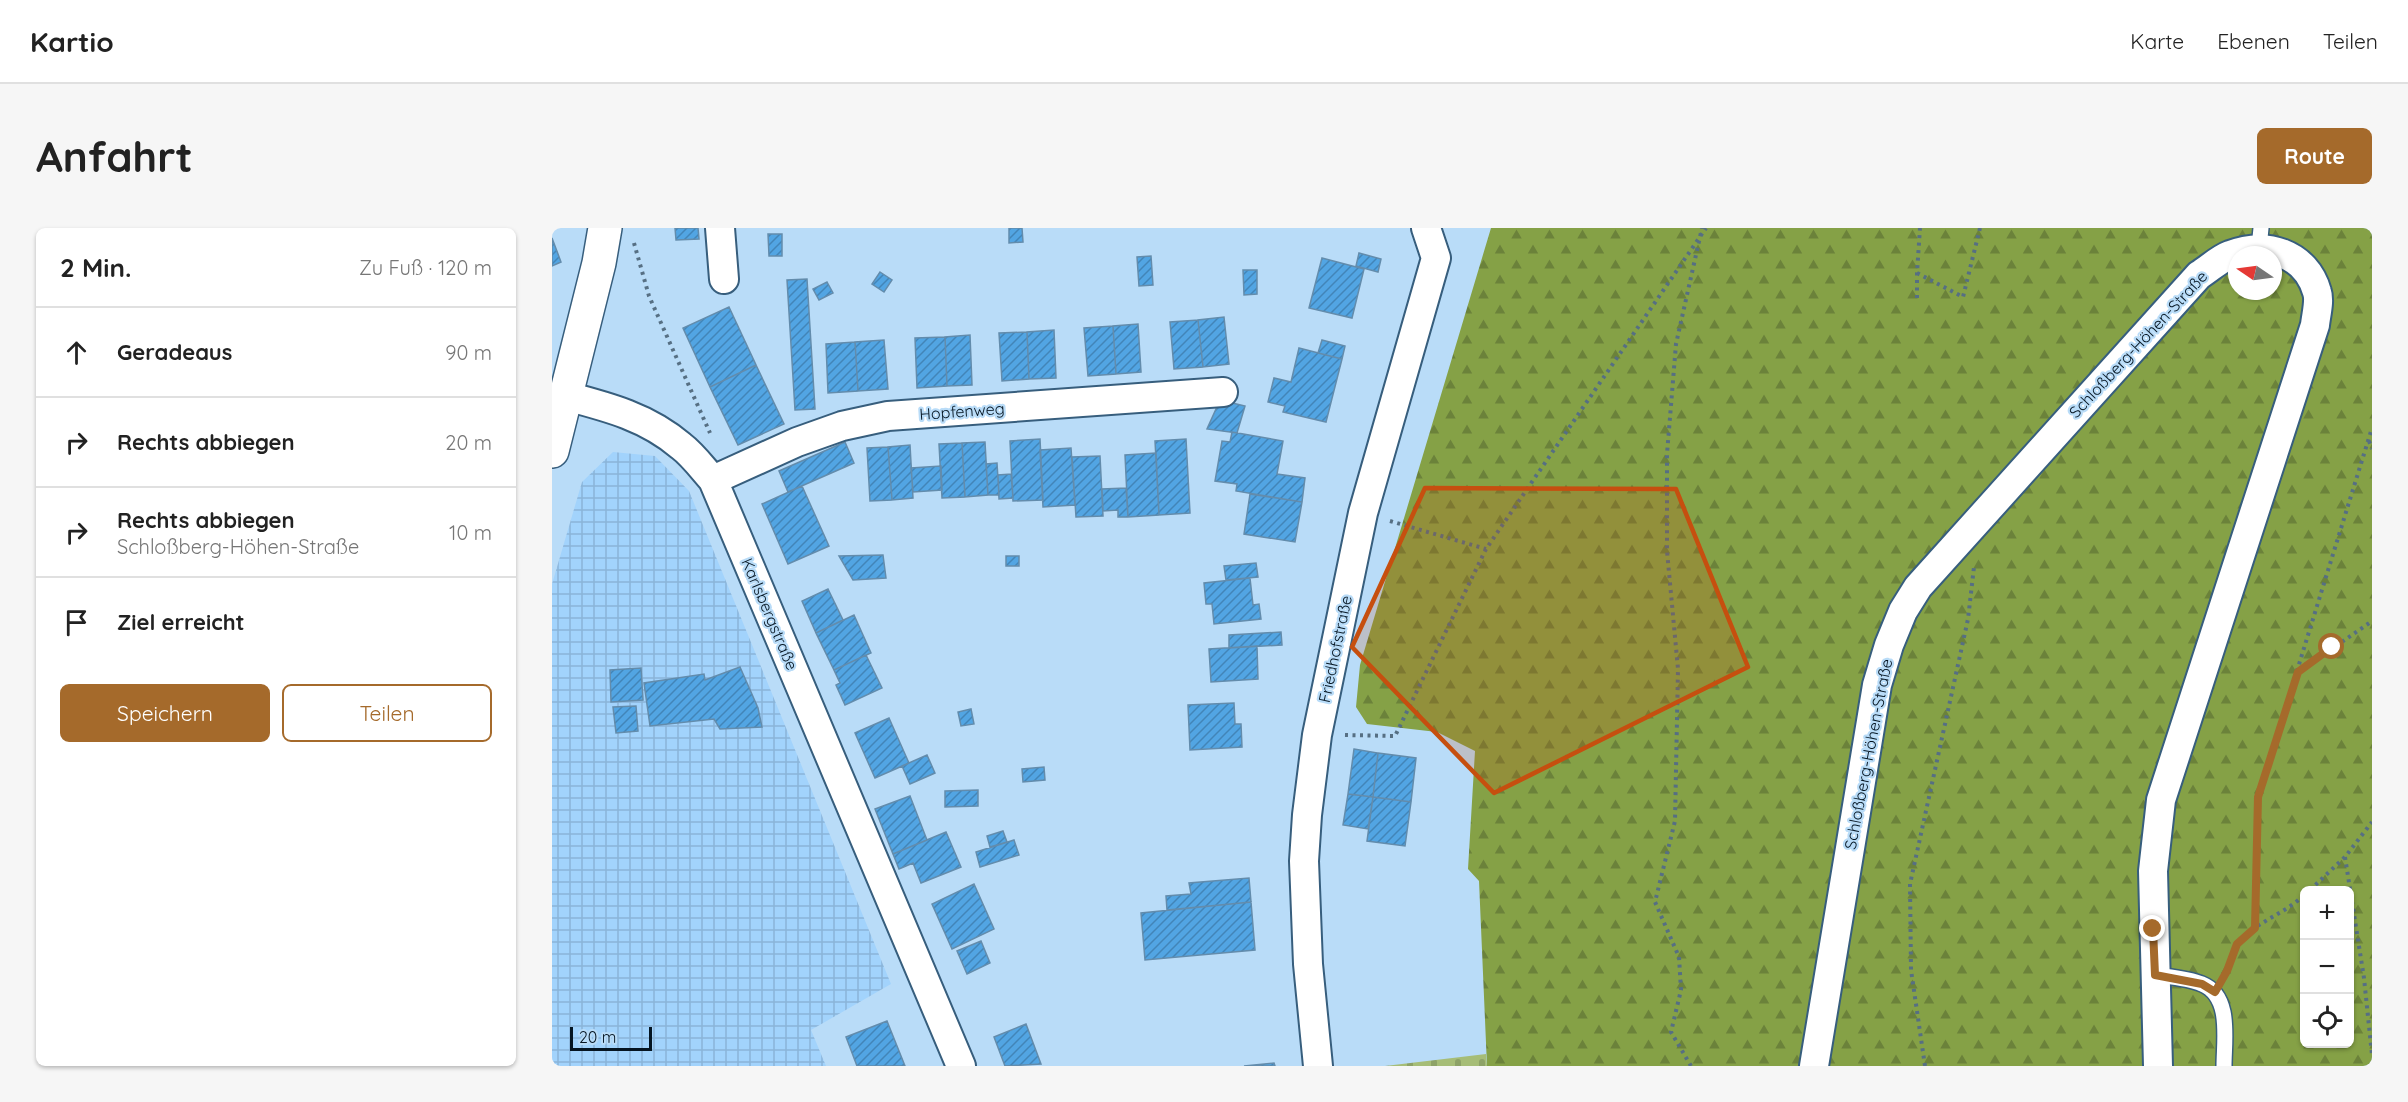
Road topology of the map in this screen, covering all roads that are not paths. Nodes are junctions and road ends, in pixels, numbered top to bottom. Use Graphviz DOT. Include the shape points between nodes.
graph roads {
  1 [pos="720,228"];
  2 [pos="1435,233"];
  3 [pos="619,234"];
  4 [pos="2260,238"];
  5 [pos="724,279"];
  6 [pos="1223,392"];
  7 [pos="557,424"];
  8 [pos="721,477"];
  9 [pos="2155,975"];
  10 [pos="961,1066"];
  11 [pos="1318,1066"];
  12 [pos="1814,1066"];
  13 [pos="2158,1066"];
  14 [pos="2224,1066"];
  1 -- 5 [label="street"];
  2 -- 11 [label="street, Friedhofstraße" via="1436,258 1363,513 1317,735 1304,861 1308,964"];
  3 -- 7 [label="main road, Karlsbergstraße" via="599,263"];
  4 -- 9 [label="street, Schloßberg-Höhen-Straße" via="2307,270 2318,294 2315,325 2161,800 2153,871"];
  4 -- 12 [label="street, Schloßberg-Höhen-Straße" via="2199,275 1918,587 1903,611 1877,685"];
  6 -- 8 [label="street, Hopfenweg" via="888,416 842,426 797,442"];
  7 -- 8 [label="street, Karlsbergstraße" via="627,412 657,427"];
  8 -- 10 [label="street, Karlsbergstraße"];
  9 -- 13 [label="street, Schloßberg-Höhen-Straße"];
  9 -- 14 [label="lane" via="2202,984 2215,992 2223,1007"];
}
